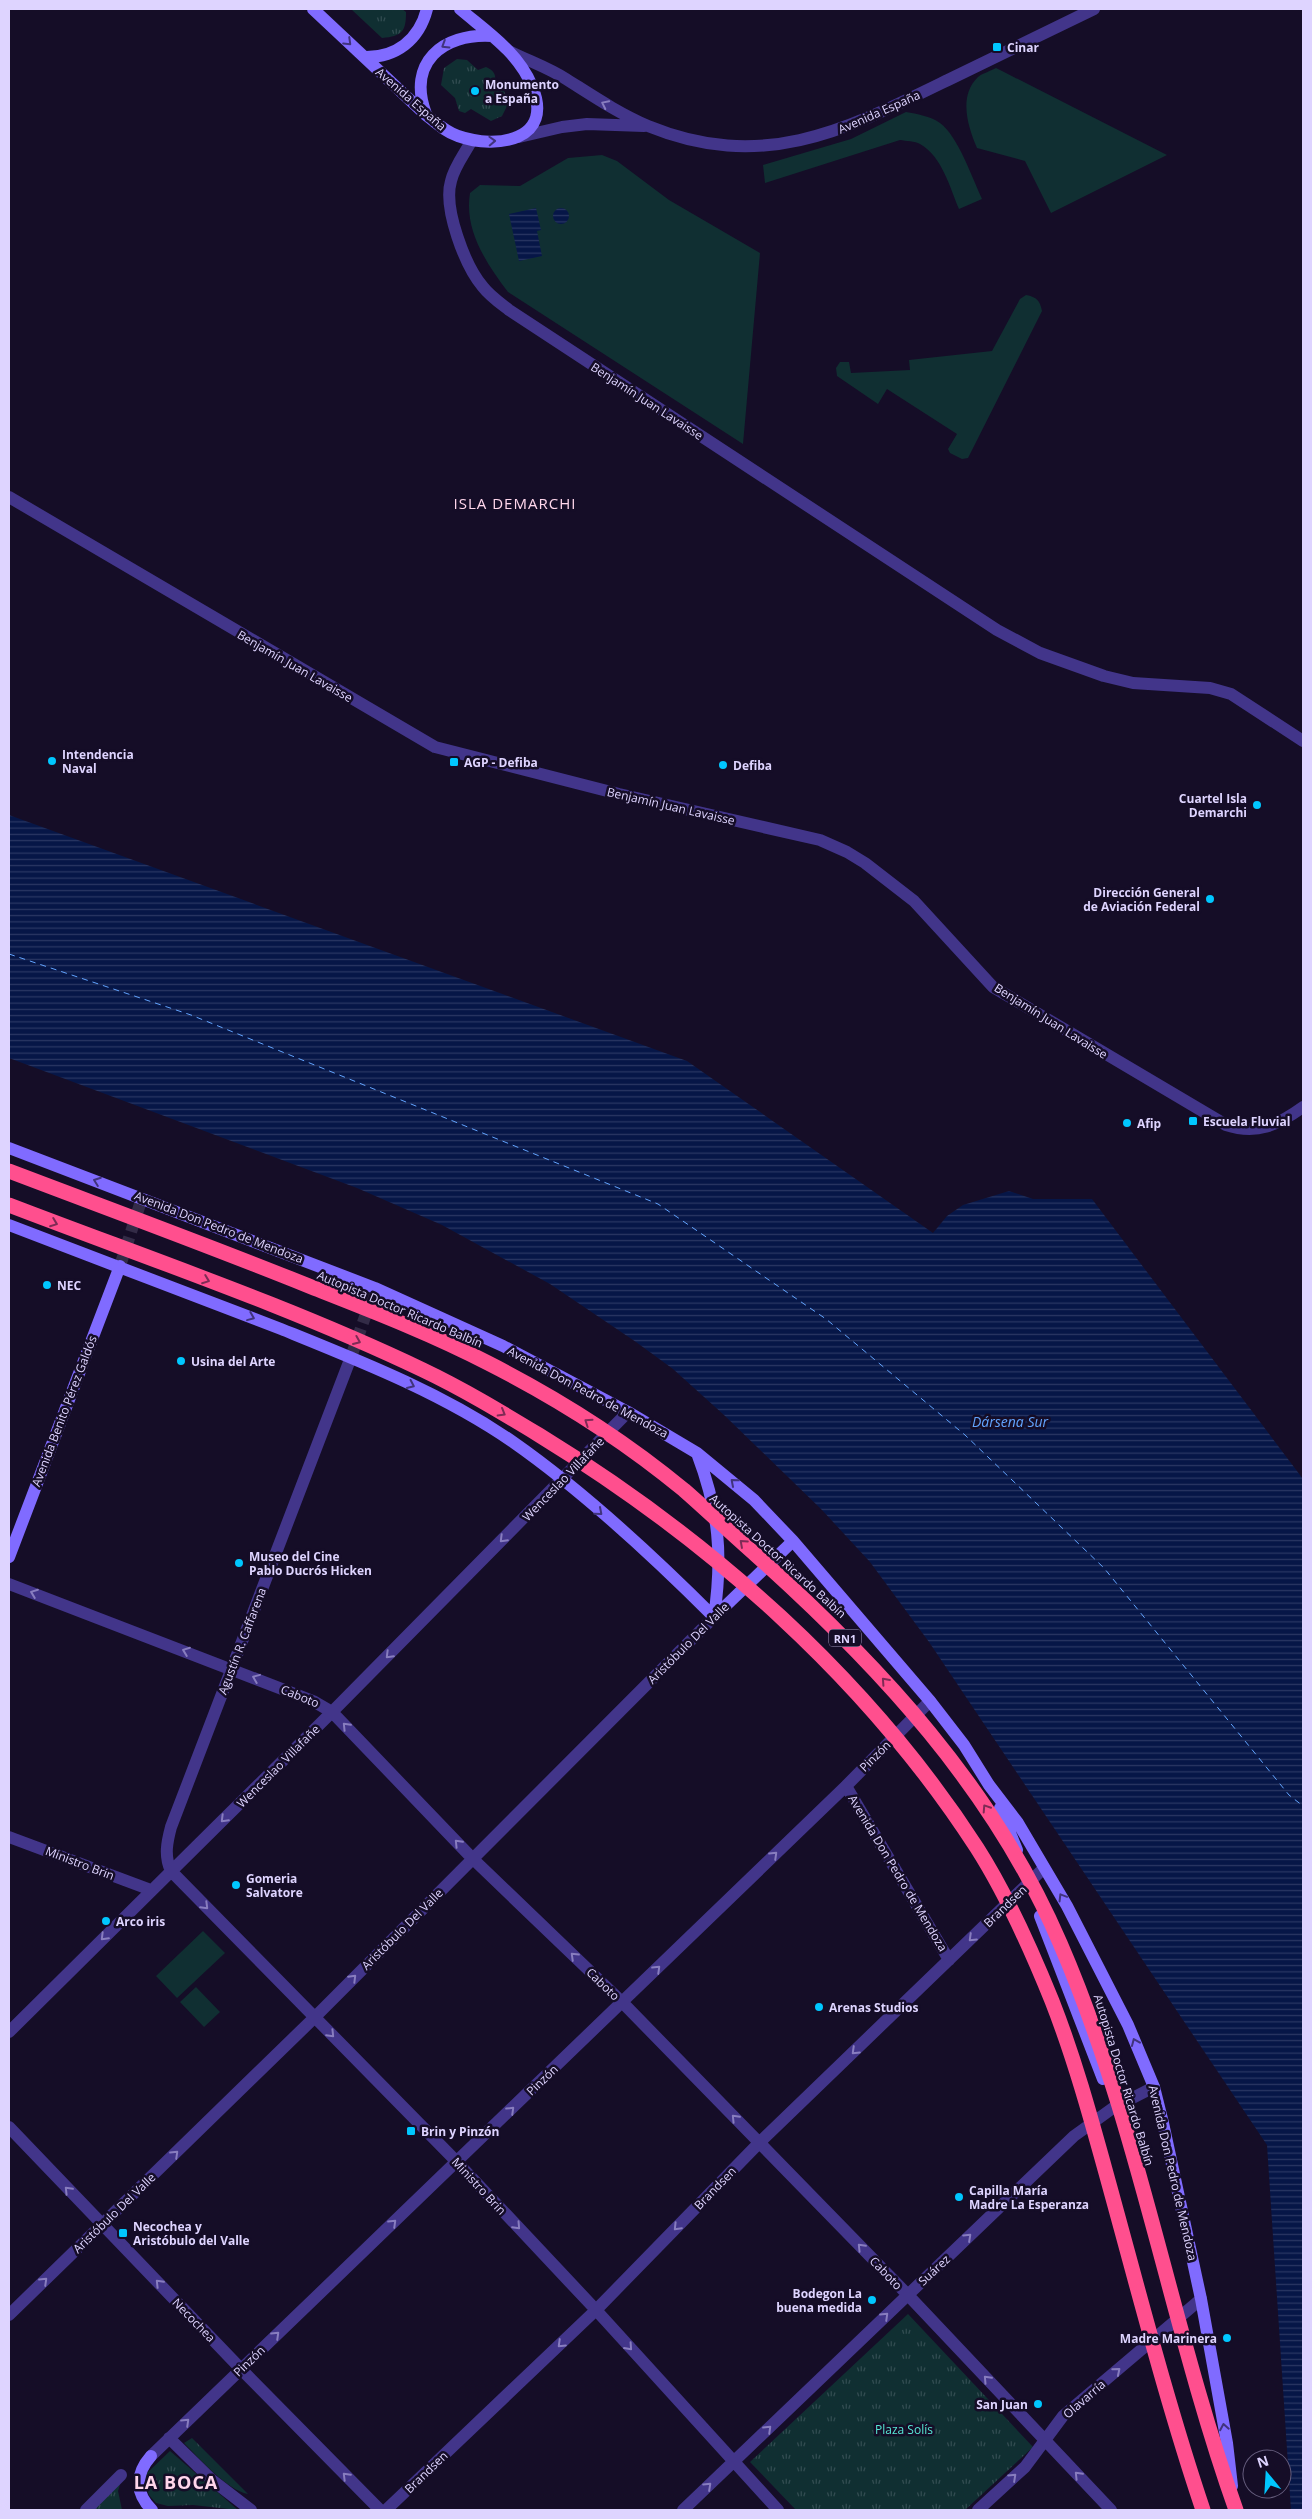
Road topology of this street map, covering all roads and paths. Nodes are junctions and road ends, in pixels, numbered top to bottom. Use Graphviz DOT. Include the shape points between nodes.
graph roads {
  1 [pos="313,9"];
  2 [pos="427,9"];
  3 [pos="460,9"];
  4 [pos="1094,9"];
  5 [pos="492,36"];
  6 [pos="512,52"];
  7 [pos="364,57"];
  8 [pos="426,115"];
  9 [pos="649,126"];
  10 [pos="520,137"];
  11 [pos="472,140"];
  12 [pos="9,497"];
  13 [pos="1303,741"];
  14 [pos="1303,1107"];
  15 [pos="9,1148"];
  16 [pos="9,1172"];
  17 [pos="9,1205"];
  18 [pos="9,1225"];
  19 [pos="120,1266"];
  20 [pos="351,1357"];
  21 [pos="628,1412"];
  22 [pos="697,1453"];
  23 [pos="562,1480"];
  24 [pos="793,1541"];
  25 [pos="9,1557"];
  26 [pos="9,1584"];
  27 [pos="714,1617"];
  28 [pos="231,1669"];
  29 [pos="930,1701"];
  30 [pos="332,1712"];
  31 [pos="989,1785"];
  32 [pos="846,1786"];
  33 [pos="9,1837"];
  34 [pos="472,1858"];
  35 [pos="1044,1868"];
  36 [pos="171,1871"];
  37 [pos="1028,1882"];
  38 [pos="151,1890"];
  39 [pos="950,1960"];
  40 [pos="622,2002"];
  41 [pos="315,2017"];
  42 [pos="9,2032"];
  43 [pos="1154,2087"];
  44 [pos="1113,2108"];
  45 [pos="9,2127"];
  46 [pos="759,2143"];
  47 [pos="457,2162"];
  48 [pos="102,2224"];
  49 [pos="907,2294"];
  50 [pos="1201,2299"];
  51 [pos="596,2310"];
  52 [pos="9,2315"];
  53 [pos="1173,2323"];
  54 [pos="241,2369"];
  55 [pos="169,2438"];
  56 [pos="1044,2441"];
  57 [pos="151,2456"];
  58 [pos="733,2463"];
  59 [pos="121,2476"];
  60 [pos="86,2510"];
  61 [pos="152,2510"];
  62 [pos="251,2510"];
  63 [pos="380,2510"];
  64 [pos="386,2510"];
  65 [pos="683,2510"];
  66 [pos="778,2510"];
  67 [pos="978,2510"];
  68 [pos="1111,2510"];
  69 [pos="1203,2510"];
  70 [pos="1228,2510"];
  71 [pos="1235,2510"];
  1 -- 7 [label="main road, Avenida España, one-way"];
  2 -- 7 [label="main road" via="420,29 405,46 386,56"];
  3 -- 5 [label="main road, Avenida España"];
  4 -- 9 [label="street, Avenida España" via="896,106 825,134 794,142 750,147 682,136"];
  5 -- 6 [label="main road, Avenida España"];
  5 -- 8 [label="main road, one-way" via="463,36 438,50 426,67 420,88"];
  9 -- 6 [label="street, Avenida España, one-way"];
  6 -- 10 [label="main road" via="530,79 537,104 534,124"];
  7 -- 8 [label="main road, Avenida España"];
  8 -- 11 [label="main road, Avenida España" via="446,130"];
  9 -- 10 [label="street, Avenida España" via="582,124"];
  11 -- 10 [label="main road, Avenida España, one-way" via="488,142"];
  11 -- 13 [label="street, Benjamín Juan Lavaisse" via="450,182 454,225 472,272 482,286 509,310 997,630 1040,653 1104,676 1133,683 1210,688 1231,694"];
  12 -- 14 [label="street, Benjamín Juan Lavaisse" via="435,747 820,840 847,852 914,901 993,987 1226,1125 1245,1130 1263,1128 1279,1124"];
  21 -- 15 [label="main road, Avenida Don Pedro de Mendoza, one-way" via="503,1346 384,1292"];
  71 -- 16 [label="highway, Autopista Doctor Ricardo Balbín / RN1, one-way, bridge" via="1117,2102 1059,1939 1005,1836 973,1788 932,1735 871,1666 791,1586 681,1488 538,1390 447,1342 228,1254"];
  17 -- 69 [label="highway, RN1, one-way, bridge" via="305,1319 425,1371 506,1415 611,1481 709,1555 797,1633 878,1717 914,1760 979,1852 1007,1901 1053,2004 1088,2111"];
  18 -- 19 [label="main road"];
  19 -- 20 [label="main road, one-way"];
  19 -- 25 [label="main road, Avenida Benito Pérez Galdós"];
  20 -- 23 [label="main road, one-way" via="464,1413 512,1442"];
  20 -- 28 [label="street, Agustín R. Caffarena"];
  21 -- 22 [label="main road, Avenida Don Pedro de Mendoza"];
  21 -- 23 [label="street, Wenceslao Villafañe"];
  24 -- 22 [label="main road, Avenida Don Pedro de Mendoza, one-way" via="754,1500"];
  22 -- 27 [label="main road" via="709,1484 720,1550"];
  23 -- 27 [label="main road, one-way" via="671,1574"];
  23 -- 30 [label="street, Wenceslao Villafañe, one-way"];
  24 -- 27 [label="main road, Aristóbulo Del Valle"];
  24 -- 29 [label="main road, Avenida Don Pedro de Mendoza"];
  28 -- 26 [label="street, Caboto, one-way"];
  27 -- 34 [label="street, Aristóbulo Del Valle"];
  30 -- 28 [label="street, Caboto, one-way"];
  28 -- 36 [label="street, Agustín R. Caffarena" via="171,1827 166,1853"];
  29 -- 31 [label="main road, Avenida Don Pedro de Mendoza" via="964,1745"];
  29 -- 32 [label="street, Pinzón"];
  34 -- 30 [label="street, Caboto, one-way"];
  30 -- 36 [label="street, Wenceslao Villafañe, one-way"];
  31 -- 35 [label="main road, Avenida Don Pedro de Mendoza" via="1018,1824"];
  31 -- 37 [label="main road, Avenida Don Pedro de Mendoza" via="1009,1827"];
  32 -- 39 [label="street, Avenida Don Pedro de Mendoza"];
  40 -- 32 [label="street, Pinzón, one-way"];
  33 -- 38 [label="street, Ministro Brin"];
  40 -- 34 [label="street, Caboto, one-way"];
  41 -- 34 [label="street, Aristóbulo Del Valle, one-way"];
  35 -- 37 [label="street, Brandsen"];
  43 -- 35 [label="main road, Avenida Don Pedro de Mendoza, one-way" via="1102,1973"];
  36 -- 38 [label="street, Wenceslao Villafañe"];
  36 -- 41 [label="street, Ministro Brin, one-way"];
  37 -- 39 [label="street, Brandsen, one-way"];
  37 -- 44 [label="main road, Avenida Don Pedro de Mendoza"];
  38 -- 42 [label="street, Wenceslao Villafañe, one-way"];
  39 -- 46 [label="street, Brandsen, one-way"];
  46 -- 40 [label="street, Caboto, one-way"];
  47 -- 40 [label="street, Pinzón, one-way"];
  41 -- 47 [label="street, Ministro Brin, one-way"];
  48 -- 41 [label="street, Aristóbulo Del Valle, one-way"];
  43 -- 44 [label="street, Suárez"];
  43 -- 50 [label="main road, Avenida Don Pedro de Mendoza"];
  49 -- 44 [label="street, Suárez, one-way" via="1074,2136"];
  44 -- 53 [label="main road, Avenida Don Pedro de Mendoza"];
  48 -- 45 [label="street, Necochea, one-way"];
  49 -- 46 [label="street, Caboto, one-way"];
  46 -- 51 [label="street, Brandsen, one-way"];
  47 -- 51 [label="street, Ministro Brin, one-way"];
  54 -- 47 [label="street, Pinzón, one-way"];
  52 -- 48 [label="street, Aristóbulo Del Valle, one-way"];
  54 -- 48 [label="street, Necochea, one-way"];
  56 -- 49 [label="street, Caboto, one-way"];
  58 -- 49 [label="street, Suárez, one-way"];
  50 -- 53 [label="street, Olavarría"];
  71 -- 50 [label="main road, Avenida Don Pedro de Mendoza, one-way" via="1227,2442"];
  51 -- 58 [label="street, Ministro Brin, one-way"];
  51 -- 64 [label="street, Brandsen, one-way"];
  56 -- 53 [label="street, Olavarría, one-way" via="1063,2416"];
  53 -- 70 [label="main road, Avenida Don Pedro de Mendoza"];
  55 -- 54 [label="street, Pinzón, one-way"];
  63 -- 54 [label="street, Necochea, one-way"];
  55 -- 57 [label="street, Pinzón"];
  55 -- 62 [label="street" via="212,2480"];
  67 -- 56 [label="street, Olavarría, one-way" via="1025,2467"];
  68 -- 56 [label="street, Caboto, one-way"];
  57 -- 61 [label="main road" via="138,2483 141,2496"];
  65 -- 58 [label="street, Suárez, one-way"];
  58 -- 66 [label="street, Ministro Brin"];
  59 -- 60 [label="street"];
}
